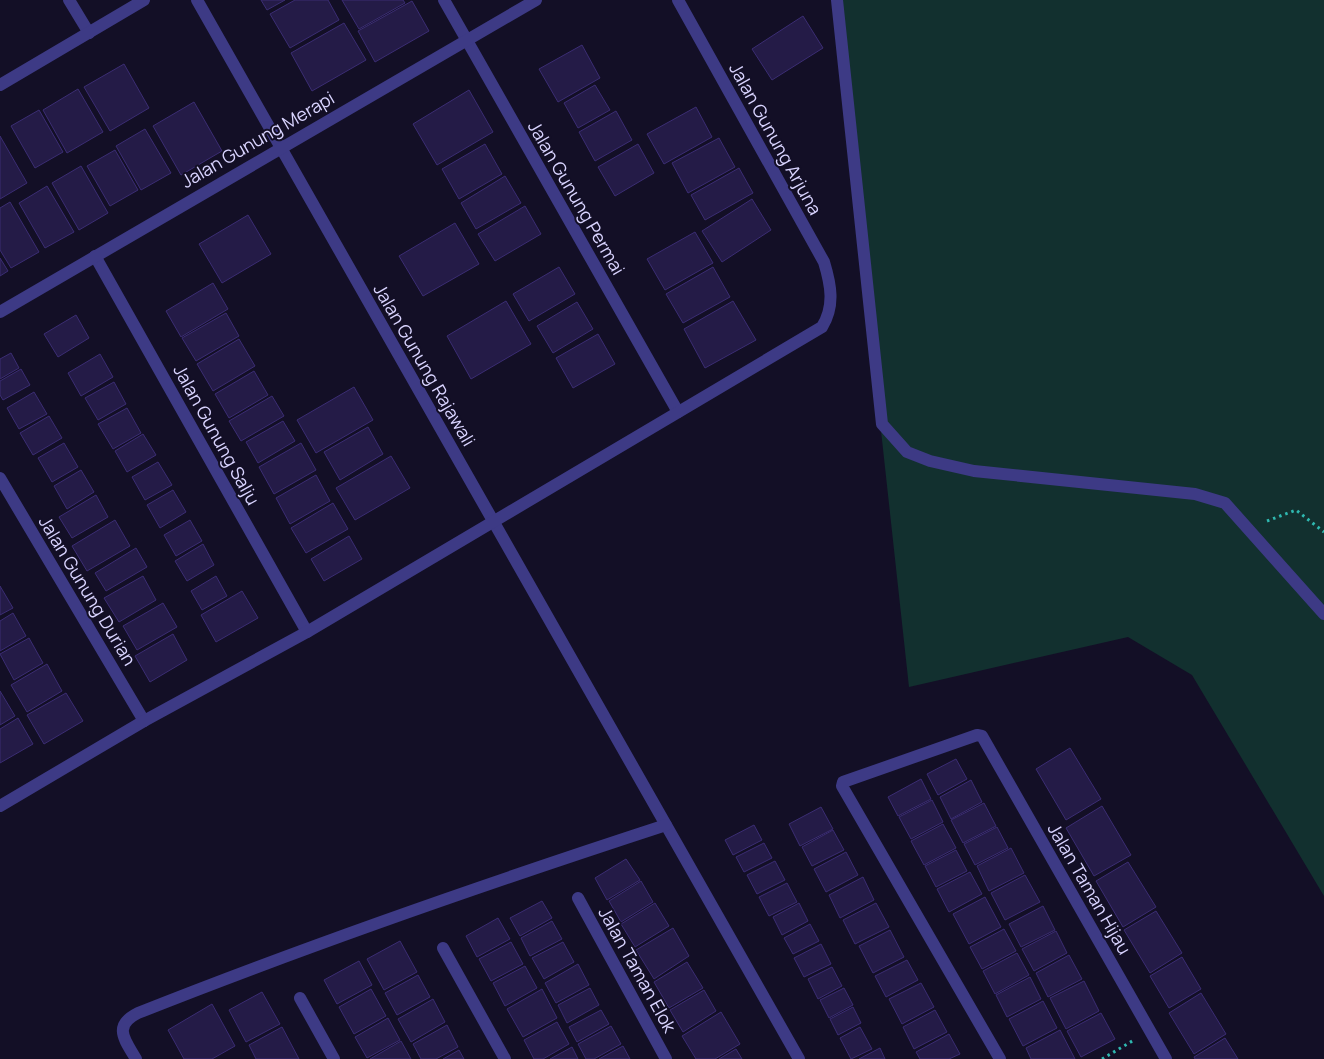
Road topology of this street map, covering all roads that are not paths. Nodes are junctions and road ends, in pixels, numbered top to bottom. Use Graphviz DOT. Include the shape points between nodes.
graph roads {
  1 [pos="70,0"];
  2 [pos="144,0"];
  3 [pos="197,0"];
  4 [pos="444,0"];
  5 [pos="536,0"];
  6 [pos="678,0"];
  7 [pos="837,0"];
  8 [pos="89,33"];
  9 [pos="466,40"];
  10 [pos="0,85"];
  11 [pos="280,147"];
  12 [pos="95,256"];
  13 [pos="0,312"];
  14 [pos="678,412"];
  15 [pos="0,478"];
  16 [pos="493,521"];
  17 [pos="1324,614"];
  18 [pos="307,632"];
  19 [pos="144,721"];
  20 [pos="0,806"];
  21 [pos="666,825"];
  22 [pos="578,898"];
  23 [pos="442,948"];
  24 [pos="300,998"];
  25 [pos="136,1059"];
  26 [pos="334,1059"];
  27 [pos="505,1059"];
  28 [pos="666,1059"];
  29 [pos="799,1059"];
  30 [pos="1000,1059"];
  31 [pos="1166,1059"];
  1 -- 8 [label="street"];
  2 -- 8 [label="street"];
  3 -- 11 [label="street, Jalan Gunung Rajawali"];
  4 -- 9 [label="street, Jalan Gunung Permai"];
  5 -- 9 [label="street, Jalan Gunung Merapi"];
  6 -- 14 [label="street, Jalan Gunung Arjuna" via="824,262 831,298 830,315 822,327"];
  7 -- 17 [label="street" via="882,424 907,452 930,461 974,471 1208,497 1225,503"];
  8 -- 10 [label="street"];
  9 -- 11 [label="street, Jalan Gunung Merapi"];
  9 -- 14 [label="street, Jalan Gunung Permai"];
  11 -- 12 [label="street, Jalan Gunung Merapi"];
  11 -- 16 [label="street, Jalan Gunung Rajawali"];
  12 -- 13 [label="street, Jalan Gunung Merapi"];
  12 -- 18 [label="street, Jalan Gunung Salju"];
  14 -- 16 [label="street"];
  15 -- 19 [label="street, Jalan Gunung Durian"];
  16 -- 18 [label="street"];
  16 -- 21 [label="street, Jalan Gunung Rajawali"];
  18 -- 19 [label="street"];
  19 -- 20 [label="street"];
  21 -- 25 [label="street" via="276,959 129,1018 123,1024 122,1035"];
  21 -- 29 [label="street, Jalan Gunung Rajawali"];
  22 -- 28 [label="street, Jalan Taman Elok"];
  23 -- 27 [label="street"];
  24 -- 26 [label="street"];
  30 -- 31 [label="street, Jalan Taman Hijau" via="842,788 843,782 971,737 982,736"];
}
